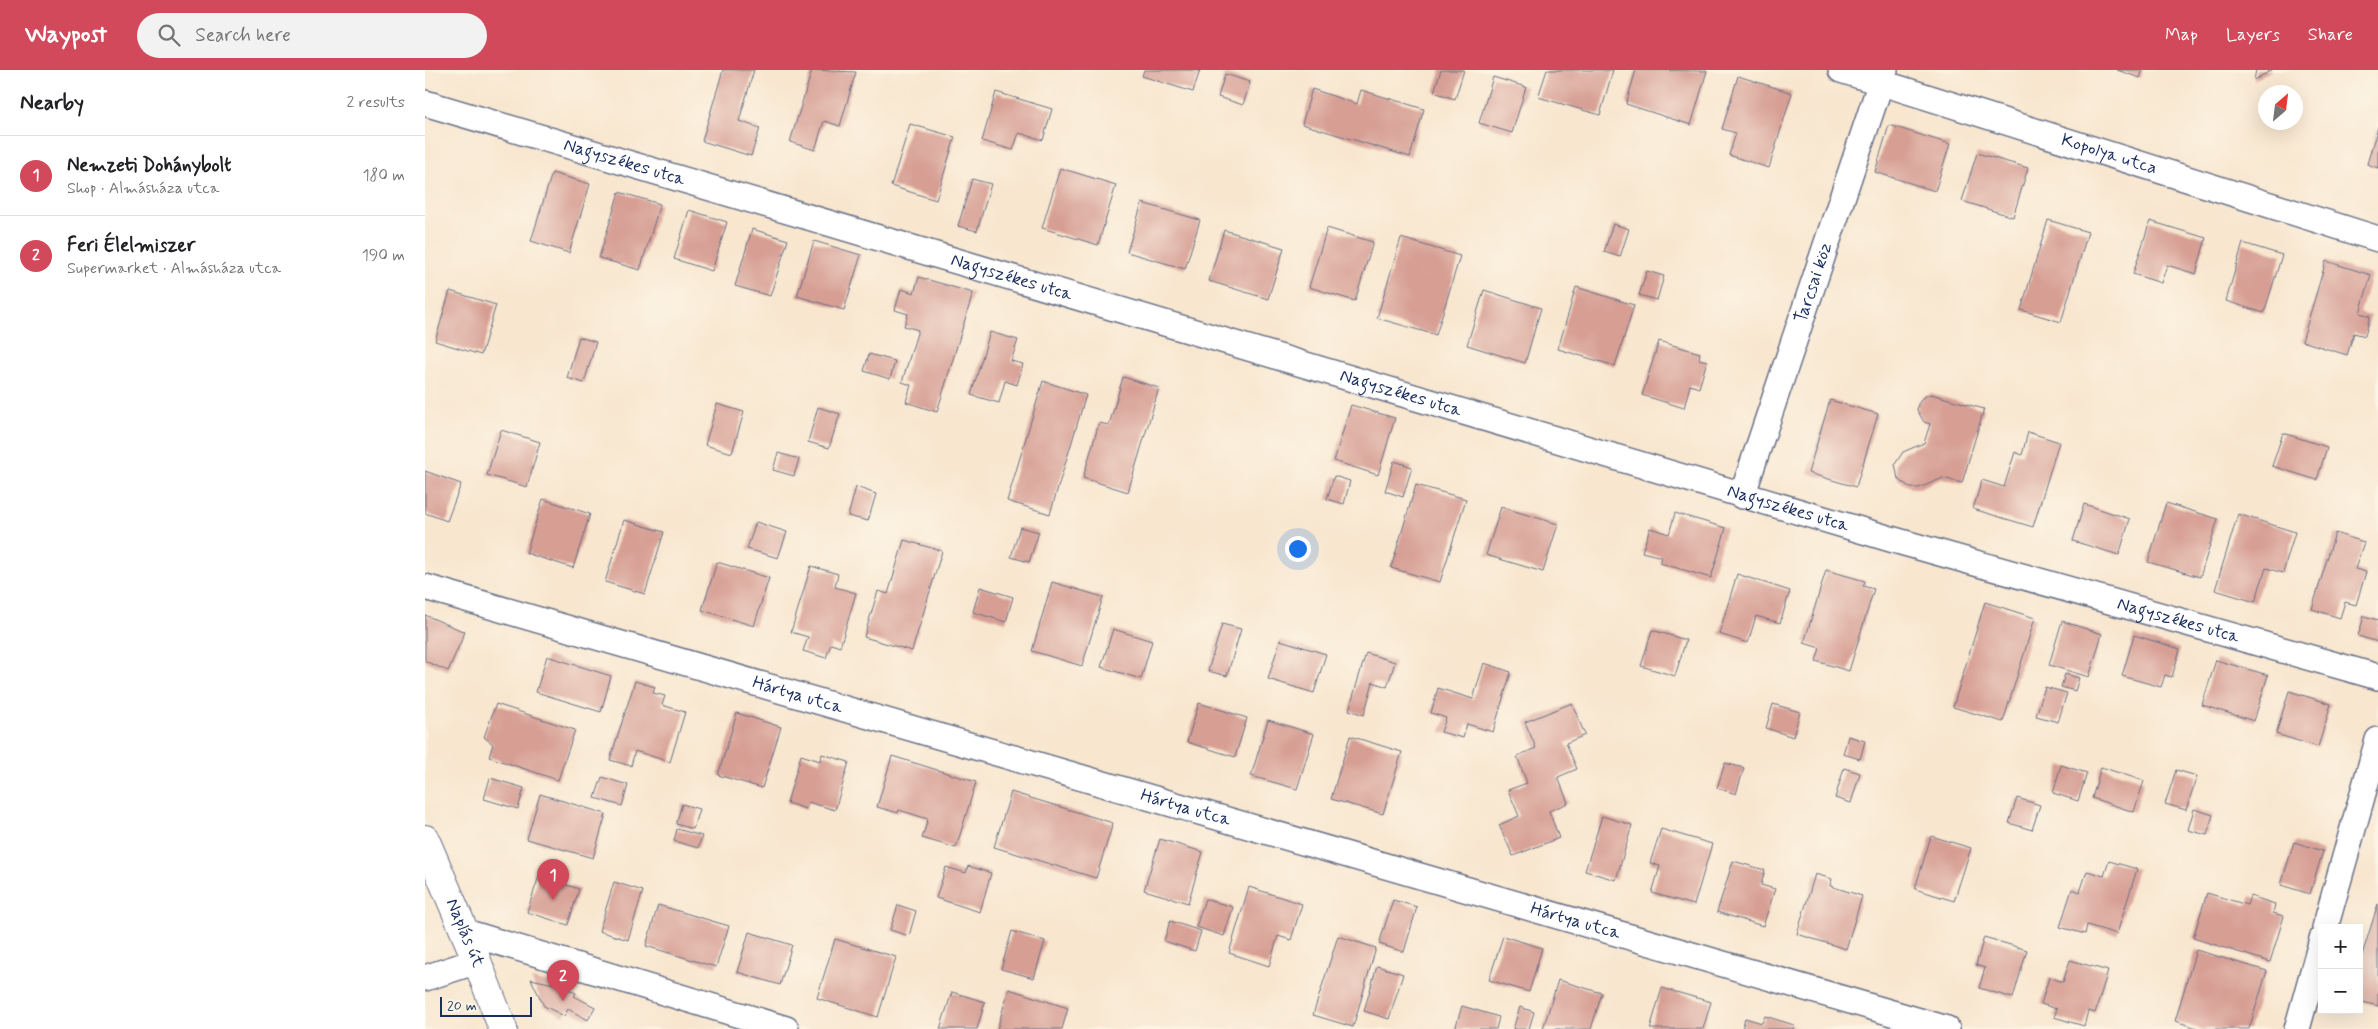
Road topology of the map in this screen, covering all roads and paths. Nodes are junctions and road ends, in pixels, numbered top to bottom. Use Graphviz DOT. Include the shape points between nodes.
graph roads {
  1 [pos="1841,70"];
  2 [pos="1883,76"];
  3 [pos="425,103"];
  4 [pos="2378,239"];
  5 [pos="1742,496"];
  6 [pos="425,587"];
  7 [pos="2378,677"];
  8 [pos="2378,740"];
  9 [pos="425,839"];
  10 [pos="2326,924"];
  11 [pos="465,932"];
  12 [pos="2318,953"];
  13 [pos="477,961"];
  14 [pos="425,978"];
  15 [pos="503,1029"];
  16 [pos="786,1029"];
  17 [pos="1947,1029"];
  18 [pos="2297,1029"];
  1 -- 2 [label="street, Kopolya utca"];
  2 -- 4 [label="street, Kopolya utca"];
  2 -- 5 [label="street, Tarcsai köz"];
  3 -- 5 [label="street, Nagyszékes utca"];
  5 -- 7 [label="street, Nagyszékes utca"];
  6 -- 17 [label="street, Hártya utca"];
  8 -- 10 [label="street"];
  9 -- 11 [label="street, Naplás út"];
  11 -- 13 [label="street, Naplás út"];
  11 -- 16 [label="street"];
  12 -- 18 [label="street"];
  13 -- 14 [label="street"];
  13 -- 15 [label="street, Naplás út"];
}
